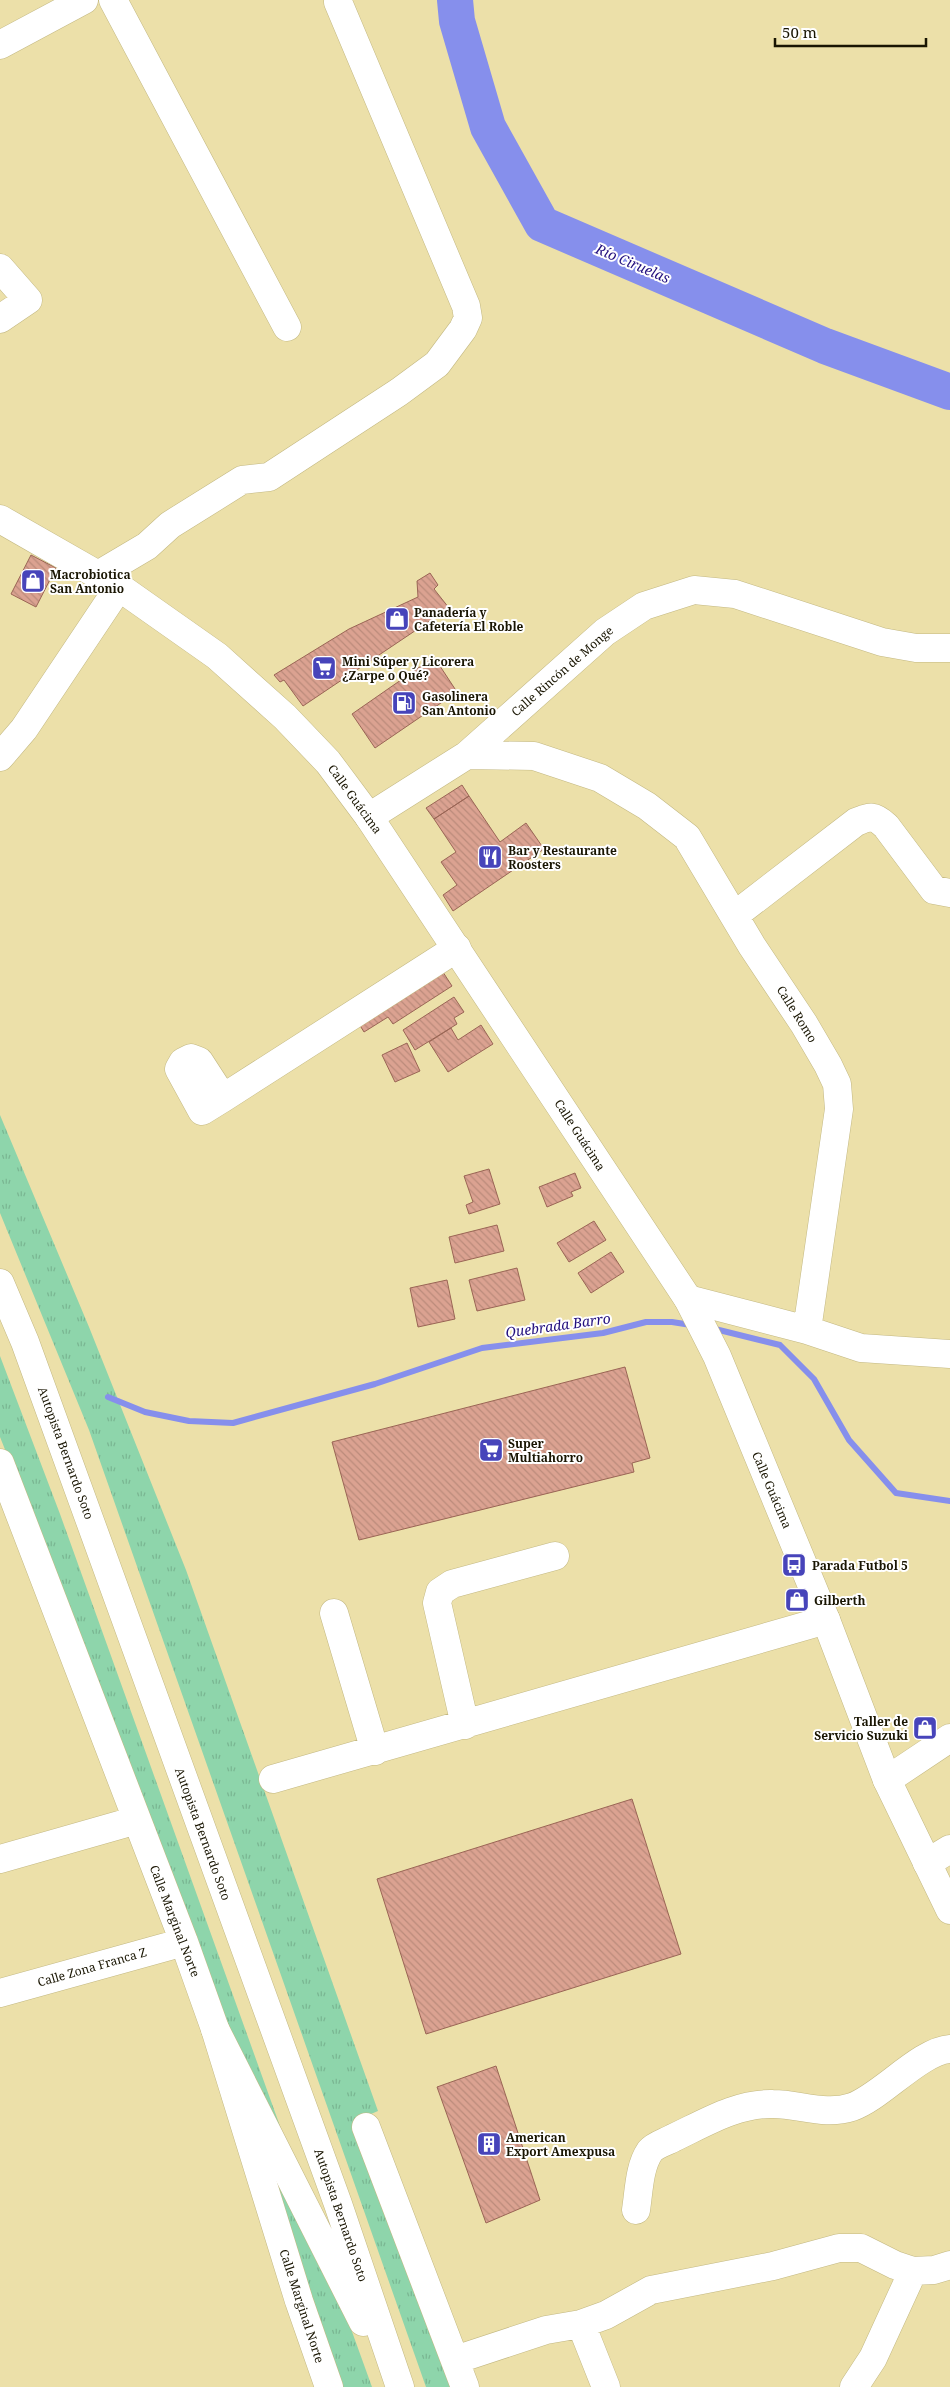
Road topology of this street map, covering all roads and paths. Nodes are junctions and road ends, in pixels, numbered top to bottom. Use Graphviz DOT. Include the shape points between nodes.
graph roads {
  1 [pos="84,0"];
  2 [pos="113,0"];
  3 [pos="338,2"];
  4 [pos="0,45"];
  5 [pos="0,268"];
  6 [pos="0,319"];
  7 [pos="287,327"];
  8 [pos="4,527"];
  9 [pos="100,576"];
  10 [pos="950,648"];
  11 [pos="467,755"];
  12 [pos="0,757"];
  13 [pos="369,817"];
  14 [pos="950,892"];
  15 [pos="735,915"];
  16 [pos="457,948"];
  17 [pos="222,1098"];
  18 [pos="0,1283"];
  19 [pos="692,1306"];
  20 [pos="807,1330"];
  21 [pos="950,1354"];
  22 [pos="0,1463"];
  23 [pos="555,1556"];
  24 [pos="334,1613"];
  25 [pos="826,1620"];
  26 [pos="465,1725"];
  27 [pos="950,1738"];
  28 [pos="375,1751"];
  29 [pos="273,1779"];
  30 [pos="887,1780"];
  31 [pos="137,1820"];
  32 [pos="950,1849"];
  33 [pos="0,1859"];
  34 [pos="938,1875"];
  35 [pos="950,1910"];
  36 [pos="184,1942"];
  37 [pos="0,1993"];
  38 [pos="215,2028"];
  39 [pos="950,2048"];
  40 [pos="366,2127"];
  41 [pos="636,2210"];
  42 [pos="950,2265"];
  43 [pos="913,2270"];
  44 [pos="581,2324"];
  45 [pos="455,2360"];
  46 [pos="329,2387"];
  47 [pos="398,2387"];
  48 [pos="465,2387"];
  49 [pos="606,2387"];
  50 [pos="854,2387"];
  1 -- 4 [label="main road"];
  2 -- 7 [label="main road"];
  3 -- 9 [label="main road" via="466,306 468,318 437,364 399,392 269,477 242,480 170,525 140,536"];
  5 -- 6 [label="main road" via="28,300"];
  8 -- 9 [label="main road, Calle Guácima"];
  9 -- 12 [label="main road" via="24,729"];
  9 -- 13 [label="main road, Calle Guácima" via="218,656 252,685 328,762"];
  10 -- 11 [label="main road, Calle Rincón de Monge" via="916,648 882,642 735,594 694,590 644,606 605,632"];
  11 -- 13 [label="main road, Calle Rincón de Monge"];
  11 -- 15 [label="main road, Calle Romo" via="534,756 600,778 648,806 687,837"];
  13 -- 16 [label="main road, Calle Guácima"];
  14 -- 15 [label="main road" via="934,890 886,826 876,818 868,817 856,822"];
  15 -- 20 [label="main road, Calle Romo" via="804,1024 837,1084 839,1109"];
  16 -- 17 [label="main road"];
  16 -- 19 [label="main road, Calle Guácima"];
  18 -- 47 [label="main road, Autopista Bernardo Soto" via="26,1342 338,2204"];
  19 -- 20 [label="main road"];
  19 -- 25 [label="main road, Calle Guácima" via="717,1356"];
  20 -- 21 [label="main road" via="861,1348"];
  22 -- 31 [label="main road, Calle Marginal Norte"];
  23 -- 26 [label="main road" via="452,1584 440,1592 437,1603"];
  24 -- 28 [label="main road"];
  25 -- 26 [label="main road"];
  25 -- 30 [label="main road, Calle Guácima"];
  26 -- 28 [label="main road"];
  27 -- 30 [label="main road"];
  28 -- 29 [label="main road"];
  30 -- 34 [label="main road, Calle Guácima"];
  31 -- 33 [label="main road"];
  31 -- 36 [label="main road, Calle Marginal Norte"];
  32 -- 34 [label="main road"];
  34 -- 35 [label="main road, Calle Guácima"];
  36 -- 37 [label="main road, Calle Zona Franca Z"];
  36 -- 38 [label="main road, Calle Marginal Norte"];
  38 -- 46 [label="main road, Calle Marginal Norte" via="299,2301"];
  38 -- 47 [label="main road"];
  39 -- 41 [label="main road" via="923,2060 855,2106 825,2111 759,2104 725,2113 651,2149 643,2169"];
  40 -- 45 [label="main road"];
  42 -- 43 [label="main road" via="934,2270"];
  43 -- 44 [label="main road" via="861,2248 839,2248 773,2266 651,2290 606,2315"];
  43 -- 50 [label="main road" via="873,2358"];
  44 -- 45 [label="main road" via="546,2330"];
  44 -- 49 [label="main road"];
  45 -- 48 [label="main road"];
}
